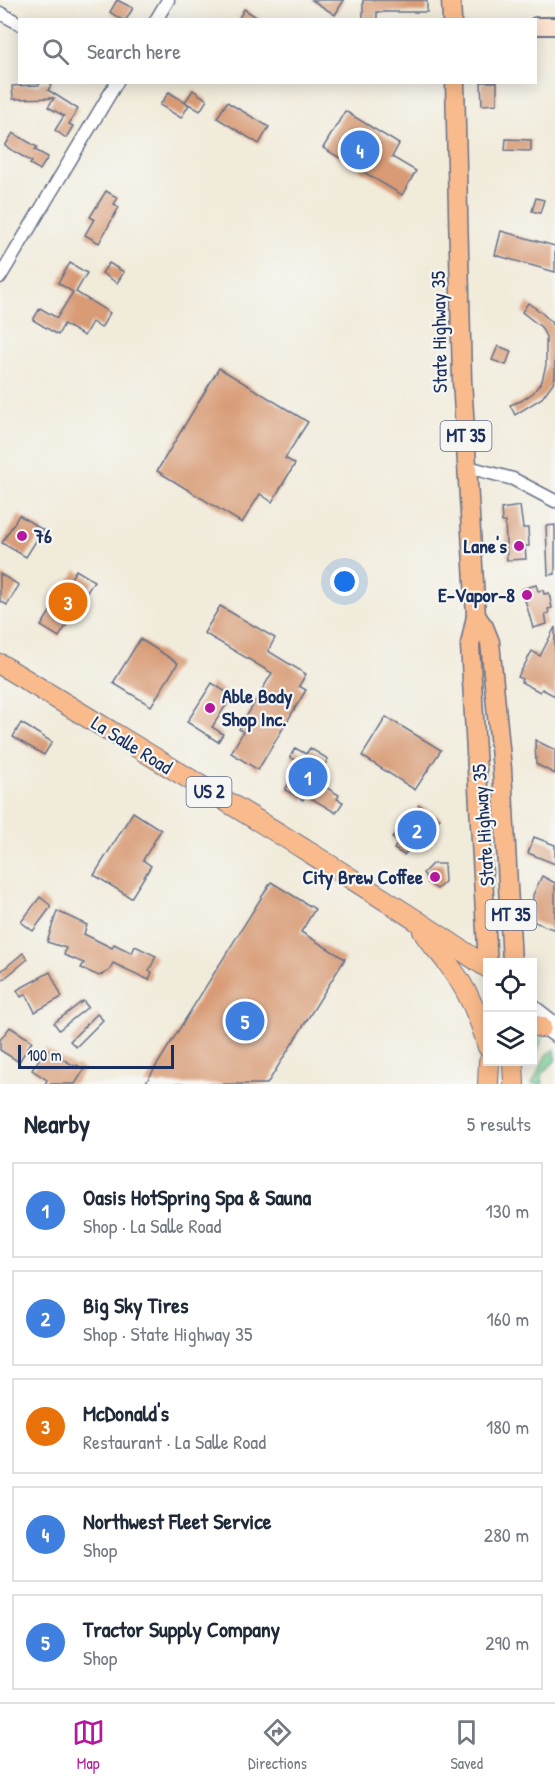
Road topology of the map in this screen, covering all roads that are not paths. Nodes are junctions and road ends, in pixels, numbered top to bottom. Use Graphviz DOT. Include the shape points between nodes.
graph roads {
  1 [pos="168,0"];
  2 [pos="451,0"];
  3 [pos="0,13"];
  4 [pos="157,18"];
  5 [pos="452,18"];
  6 [pos="18,23"];
  7 [pos="537,26"];
  8 [pos="555,26"];
  9 [pos="115,84"];
  10 [pos="455,84"];
  11 [pos="0,276"];
  12 [pos="468,466"];
  13 [pos="555,501"];
  14 [pos="476,616"];
  15 [pos="0,664"];
  16 [pos="417,920"];
  17 [pos="487,958"];
  18 [pos="512,958"];
  19 [pos="483,964"];
  20 [pos="536,1012"];
  21 [pos="543,1026"];
  22 [pos="483,1033"];
  23 [pos="489,1066"];
  24 [pos="513,1066"];
  25 [pos="489,1084"];
  26 [pos="514,1084"];
  1 -- 4 [label="street"];
  2 -- 5 [label="main road"];
  3 -- 6 [label="street"];
  7 -- 8 [label="main road"];
  9 -- 11 [label="street"];
  10 -- 12 [label="main road, State Highway 35 / MT 35" via="462,380"];
  12 -- 13 [label="street" via="513,479"];
  12 -- 14 [label="main road, State Highway 35 / MT 35"];
  14 -- 17 [label="main road, State Highway 35 / MT 35" via="470,645"];
  14 -- 18 [label="main road, State Highway 35 / MT 35" via="490,642 502,769"];
  15 -- 16 [label="highway, La Salle Road / US 2"];
  16 -- 19 [label="highway, US 2"];
  16 -- 22 [label="highway, US 2" via="465,991"];
  20 -- 21 [label="street"];
  23 -- 25 [label="highway"];
  24 -- 26 [label="highway"];
}
